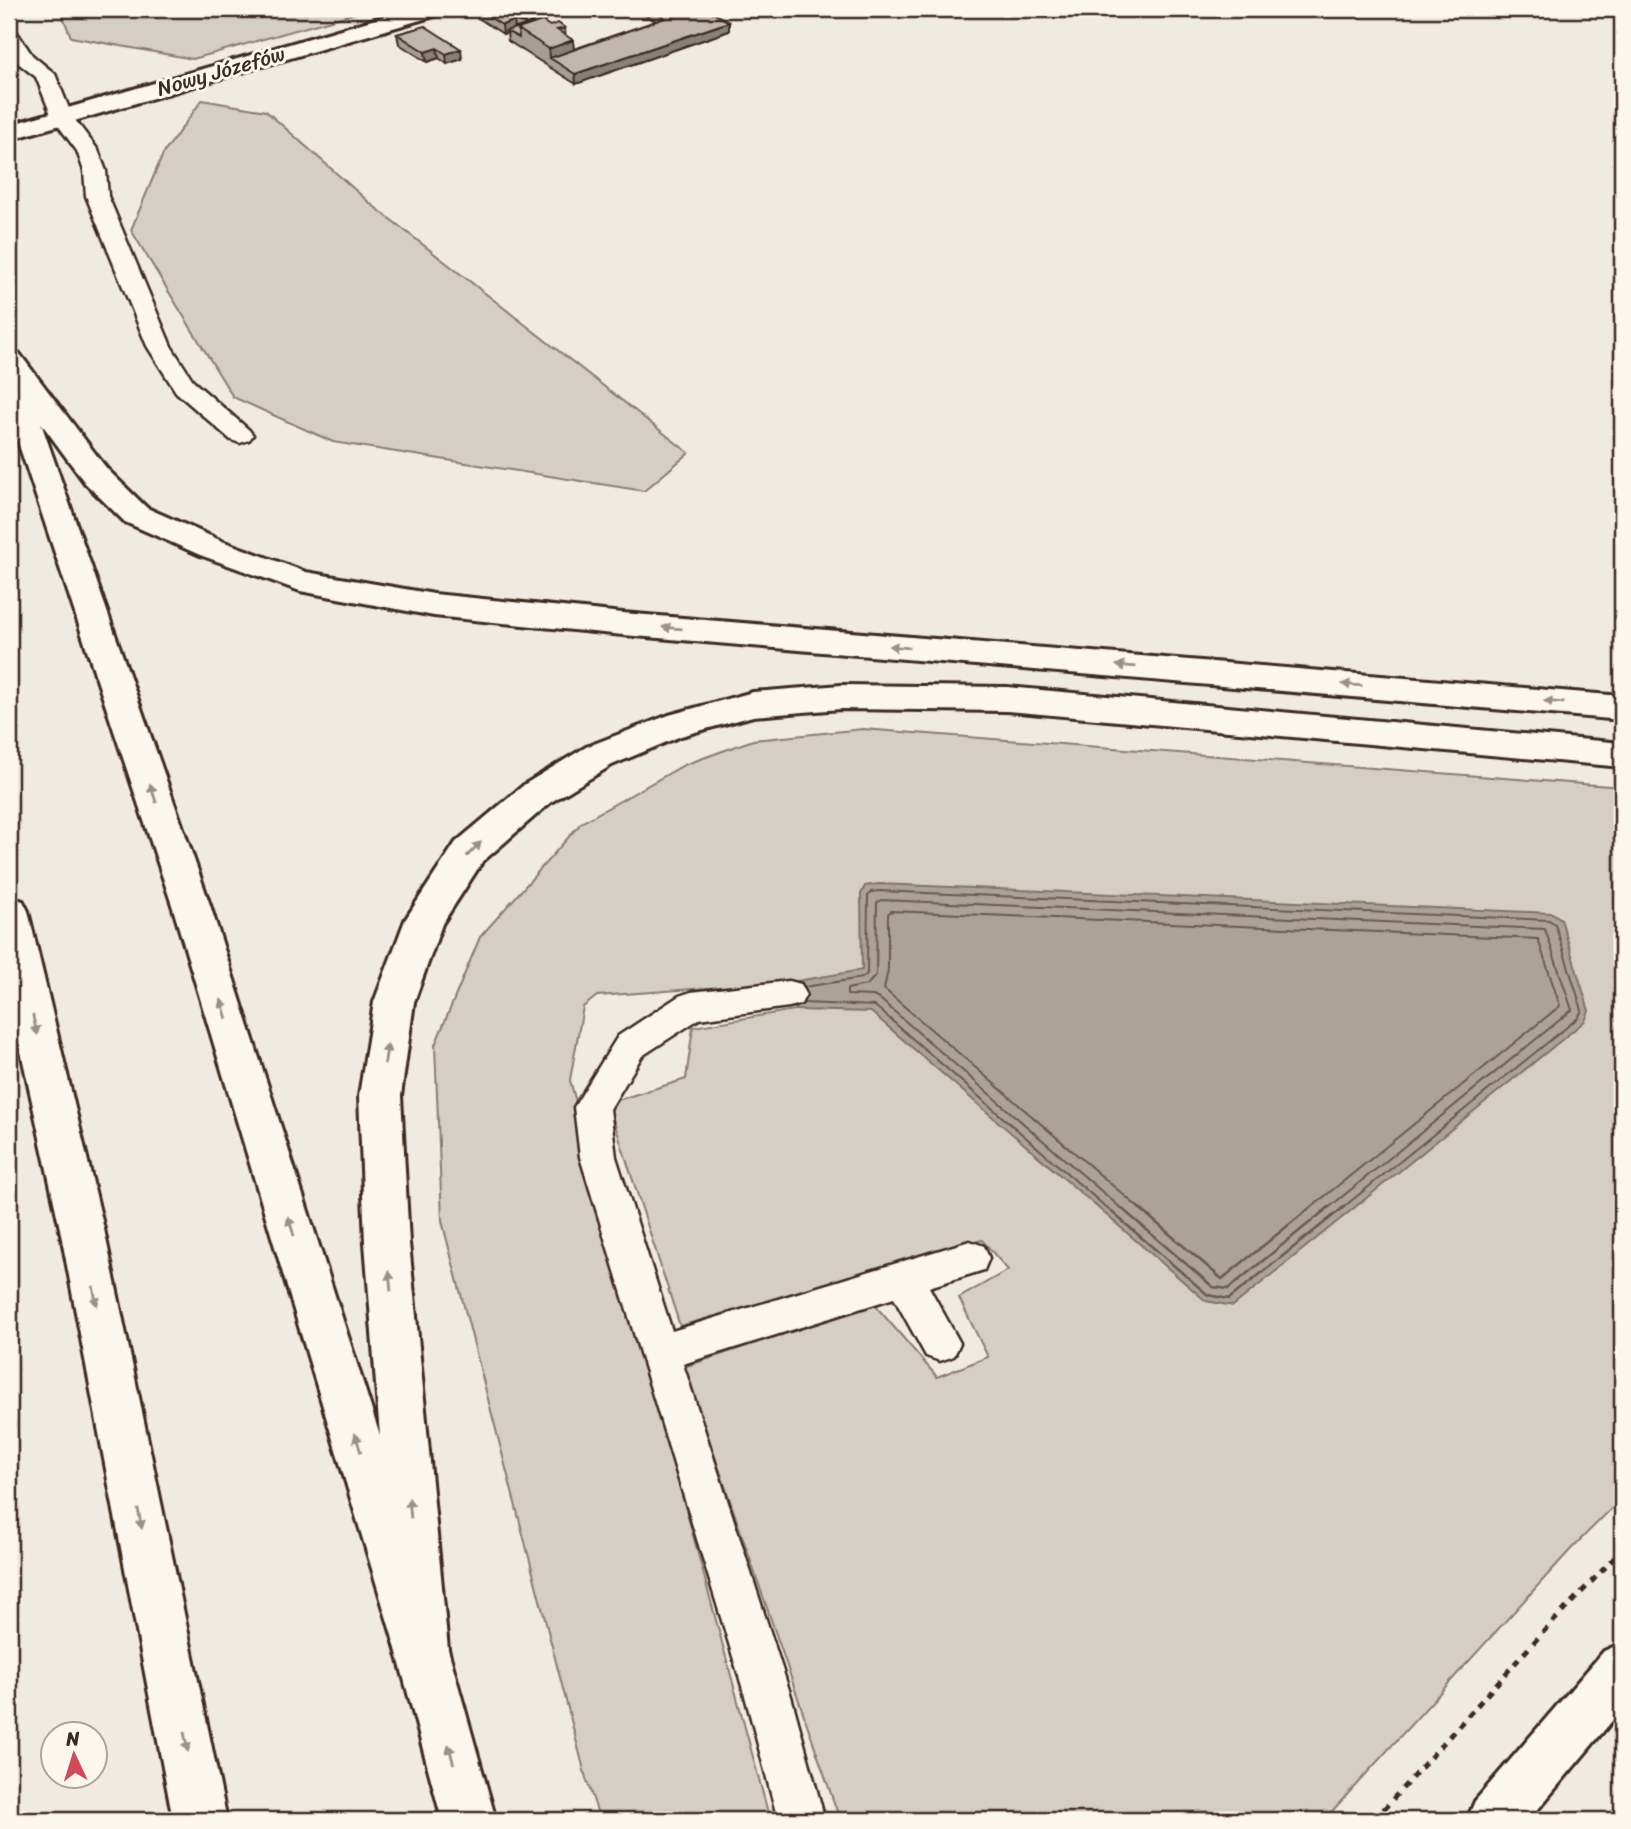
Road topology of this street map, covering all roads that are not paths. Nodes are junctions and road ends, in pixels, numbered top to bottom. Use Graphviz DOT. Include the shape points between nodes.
graph roads {
  1 [pos="433,9"];
  2 [pos="9,35"];
  3 [pos="62,117"];
  4 [pos="9,133"];
  5 [pos="9,359"];
  6 [pos="9,373"];
  7 [pos="240,435"];
  8 [pos="1622,708"];
  9 [pos="1622,755"];
  10 [pos="9,911"];
  11 [pos="789,994"];
  12 [pos="970,1258"];
  13 [pos="904,1280"];
  14 [pos="940,1343"];
  15 [pos="659,1353"];
  16 [pos="422,1649"];
  17 [pos="1622,1669"];
  18 [pos="200,1820"];
  19 [pos="469,1820"];
  20 [pos="802,1820"];
  21 [pos="1494,1820"];
  1 -- 3 [label="main road, Nowy Józefów"];
  2 -- 3 [label="lane" via="25,59 45,74"];
  3 -- 4 [label="main road, Nowy Józefów"];
  3 -- 7 [label="lane" via="87,150 97,196 159,346 186,387"];
  8 -- 5 [label="main road, one-way" via="610,622 434,605 300,581 136,515 96,476"];
  16 -- 6 [label="main road, one-way" via="191,905"];
  16 -- 9 [label="main road, one-way" via="387,1243 380,1096 394,1002 424,920 469,852 538,793 599,756 669,727 753,704 841,697 1007,699"];
  10 -- 18 [label="main road, one-way" via="82,1229"];
  11 -- 15 [label="lane" via="691,1006 630,1046 592,1107 598,1157"];
  12 -- 13 [label="lane"];
  13 -- 14 [label="lane"];
  13 -- 15 [label="lane"];
  15 -- 20 [label="lane" via="768,1696"];
  19 -- 16 [label="main road, one-way"];
  17 -- 21 [label="main road"];
}
